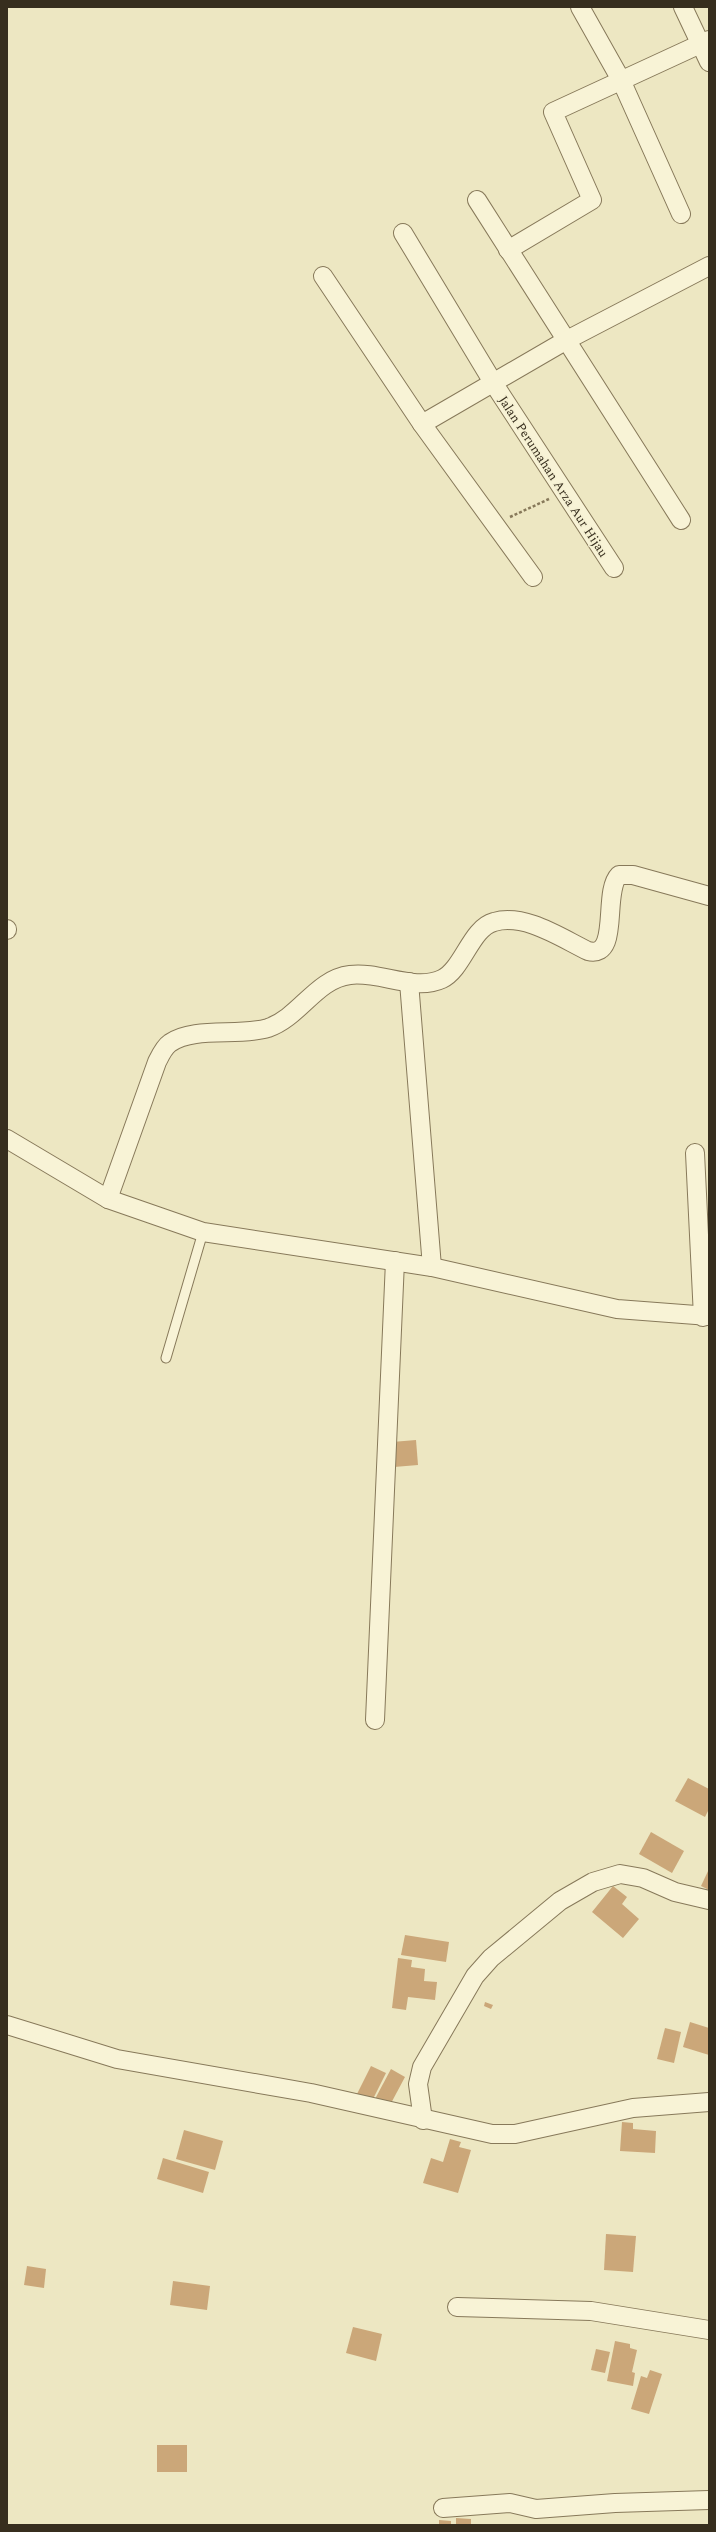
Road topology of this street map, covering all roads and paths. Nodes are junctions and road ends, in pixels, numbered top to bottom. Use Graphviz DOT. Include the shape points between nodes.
graph roads {
  1 [pos="580,7"];
  2 [pos="683,7"];
  3 [pos="704,42"];
  4 [pos="709,62"];
  5 [pos="621,80"];
  6 [pos="477,200"];
  7 [pos="681,214"];
  8 [pos="403,233"];
  9 [pos="508,250"];
  10 [pos="709,266"];
  11 [pos="323,276"];
  12 [pos="565,341"];
  13 [pos="494,384"];
  14 [pos="422,424"];
  15 [pos="564,492"];
  16 [pos="681,520"];
  17 [pos="494,524"];
  18 [pos="614,568"];
  19 [pos="533,577"];
  20 [pos="709,896"];
  21 [pos="409,982"];
  22 [pos="7,1139"];
  23 [pos="695,1153"];
  24 [pos="108,1199"];
  25 [pos="203,1232"];
  26 [pos="395,1261"];
  27 [pos="432,1267"];
  28 [pos="706,1317"];
  29 [pos="166,1358"];
  30 [pos="375,1720"];
  31 [pos="709,1900"];
  32 [pos="7,2026"];
  33 [pos="709,2102"];
  34 [pos="423,2120"];
  35 [pos="457,2308"];
  36 [pos="709,2330"];
  37 [pos="709,2500"];
  38 [pos="443,2508"];
  1 -- 5 [label="street"];
  2 -- 3 [label="street"];
  3 -- 4 [label="street"];
  3 -- 5 [label="street"];
  5 -- 7 [label="street"];
  5 -- 9 [label="street" via="553,112 592,200"];
  6 -- 9 [label="street"];
  8 -- 13 [label="street, Jalan Perumahan Arza Aur Hijau"];
  9 -- 12 [label="street"];
  10 -- 12 [label="street, Jalan Perumahan Arza Aur Hijau"];
  11 -- 14 [label="street"];
  12 -- 13 [label="street, Jalan Perumahan Arza Aur Hijau"];
  12 -- 16 [label="street"];
  13 -- 14 [label="street, Jalan Perumahan Arza Aur Hijau"];
  13 -- 15 [label="street, Jalan Perumahan Arza Aur Hijau"];
  14 -- 17 [label="street"];
  15 -- 17 [label="path"];
  15 -- 18 [label="street, Jalan Perumahan Arza Aur Hijau"];
  17 -- 19 [label="street"];
  20 -- 21 [label="street" via="633,875 619,875 612,887 608,932 605,946 601,951 588,951 534,926 512,920 493,922 478,934 446,976 426,984"];
  21 -- 24 [label="street" via="373,974 334,978 294,1012 269,1027 252,1032 184,1036 170,1043 157,1062"];
  21 -- 27 [label="street"];
  22 -- 24 [label="street"];
  23 -- 28 [label="street"];
  24 -- 25 [label="street"];
  25 -- 26 [label="street"];
  25 -- 29 [label="lane"];
  26 -- 27 [label="street"];
  26 -- 30 [label="street"];
  27 -- 28 [label="street" via="617,1309"];
  31 -- 34 [label="street" via="675,1892 643,1878 620,1874 593,1882 560,1901 491,1958 476,1976 422,2067 418,2084"];
  32 -- 34 [label="street" via="117,2059 311,2093"];
  33 -- 34 [label="street" via="633,2108 515,2134 492,2134"];
  35 -- 36 [label="street" via="591,2311"];
  37 -- 38 [label="street" via="536,2509 510,2503"];
}
